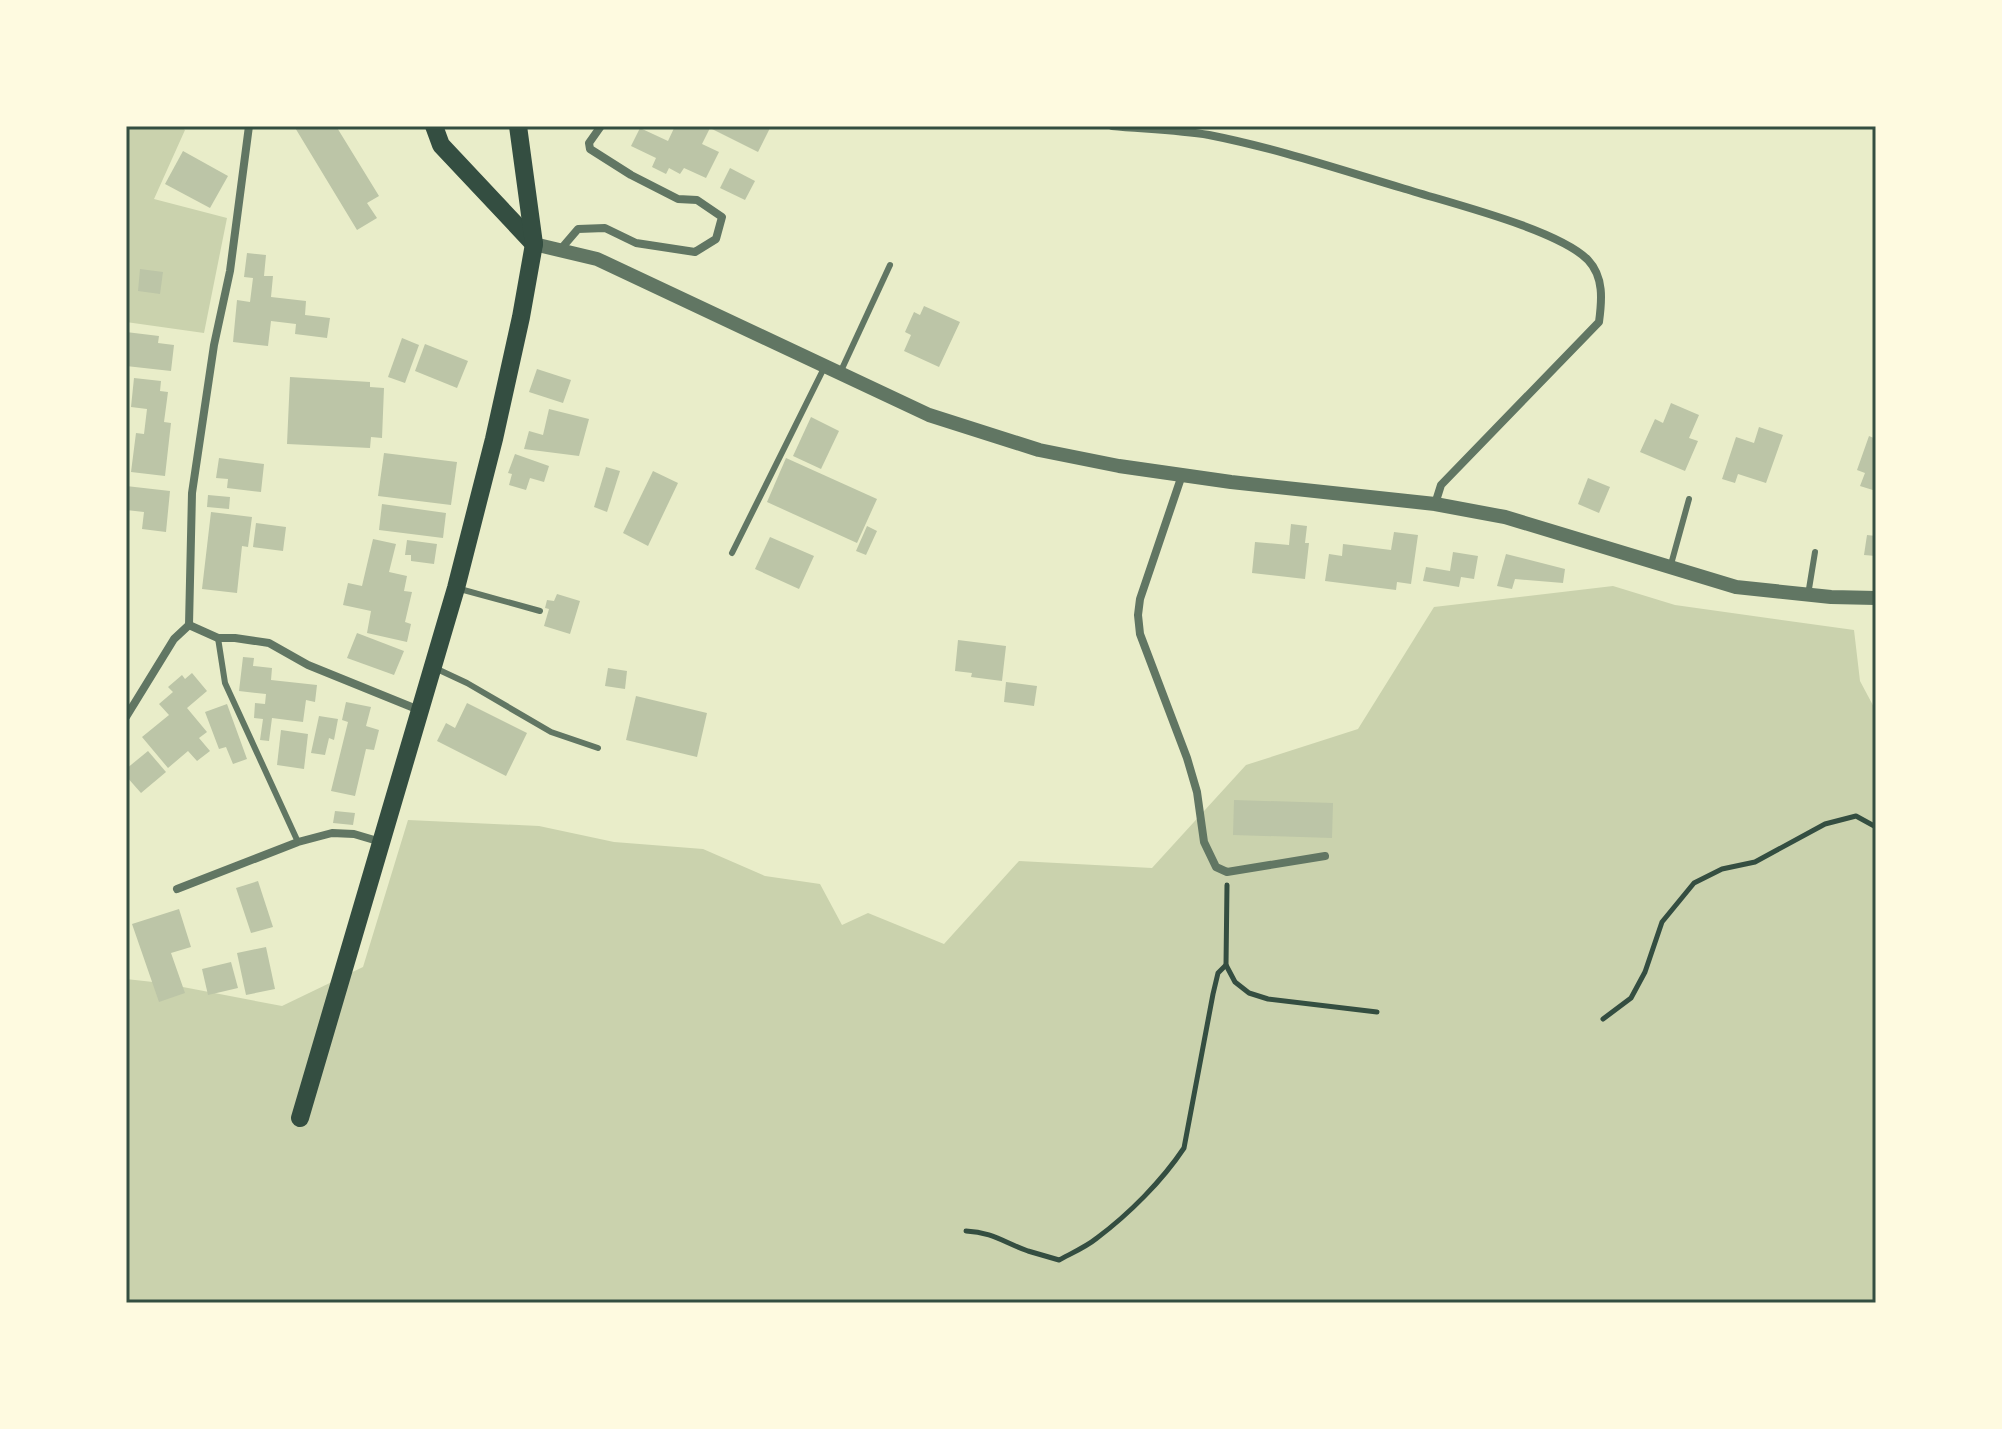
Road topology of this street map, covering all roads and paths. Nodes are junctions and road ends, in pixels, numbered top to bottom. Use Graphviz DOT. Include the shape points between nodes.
graph roads {
  1 [pos="249,126"];
  2 [pos="434,126"];
  3 [pos="518,126"];
  4 [pos="601,126"];
  5 [pos="1112,126"];
  6 [pos="534,244"];
  7 [pos="560,250"];
  8 [pos="890,265"];
  9 [pos="825,366"];
  10 [pos="840,373"];
  11 [pos="1182,475"];
  12 [pos="1689,499"];
  13 [pos="1435,504"];
  14 [pos="1815,552"];
  15 [pos="732,553"];
  16 [pos="1670,568"];
  17 [pos="456,588"];
  18 [pos="1808,595"];
  19 [pos="1876,598"];
  20 [pos="540,611"];
  21 [pos="189,625"];
  22 [pos="218,638"];
  23 [pos="433,668"];
  24 [pos="421,711"];
  25 [pos="126,717"];
  26 [pos="598,748"];
  27 [pos="1876,827"];
  28 [pos="298,842"];
  29 [pos="382,842"];
  30 [pos="1325,856"];
  31 [pos="1227,872"];
  32 [pos="177,889"];
  33 [pos="1226,965"];
  34 [pos="1377,1012"];
  35 [pos="1603,1019"];
  36 [pos="300,1118"];
  37 [pos="966,1231"];
  1 -- 21 [label="street" via="192,493"];
  2 -- 6 [label="main road" via="441,145"];
  3 -- 6 [label="main road"];
  4 -- 7 [label="street" via="590,149 678,199 697,200 710,208 722,217 716,239 695,252 636,243 605,228 578,229"];
  5 -- 13 [label="street" via="1206,135 1322,163 1551,237 1591,263 1602,298 1599,322 1441,485"];
  6 -- 7 [label="street"];
  6 -- 17 [label="main road" via="494,439"];
  7 -- 9 [label="street" via="597,259"];
  8 -- 10 [label="lane"];
  9 -- 10 [label="street"];
  9 -- 15 [label="lane"];
  10 -- 11 [label="street" via="929,415 1039,450"];
  11 -- 13 [label="street"];
  11 -- 31 [label="street" via="1140,599 1140,634 1187,758 1204,842 1216,867"];
  12 -- 16 [label="lane"];
  13 -- 16 [label="street" via="1505,517"];
  14 -- 18 [label="lane"];
  16 -- 18 [label="street" via="1736,587"];
  17 -- 20 [label="lane"];
  17 -- 23 [label="main road"];
  18 -- 19 [label="street"];
  21 -- 22 [label="street"];
  21 -- 25 [label="street" via="174,639"];
  22 -- 24 [label="street" via="269,643 308,665"];
  22 -- 28 [label="lane" via="225,683"];
  23 -- 24 [label="main road"];
  23 -- 26 [label="lane" via="551,732"];
  24 -- 29 [label="main road"];
  27 -- 35 [label="path" via="1856,816 1825,824 1755,862 1722,869 1694,883 1662,922 1631,998"];
  28 -- 29 [label="street" via="332,833"];
  28 -- 32 [label="street"];
  29 -- 36 [label="main road"];
  30 -- 31 [label="street"];
  31 -- 33 [label="path"];
  33 -- 34 [label="path" via="1235,982 1268,999"];
  33 -- 37 [label="path" via="1218,973 1184,1148 1143,1196 1096,1239 1059,1260 1006,1239"];
}
